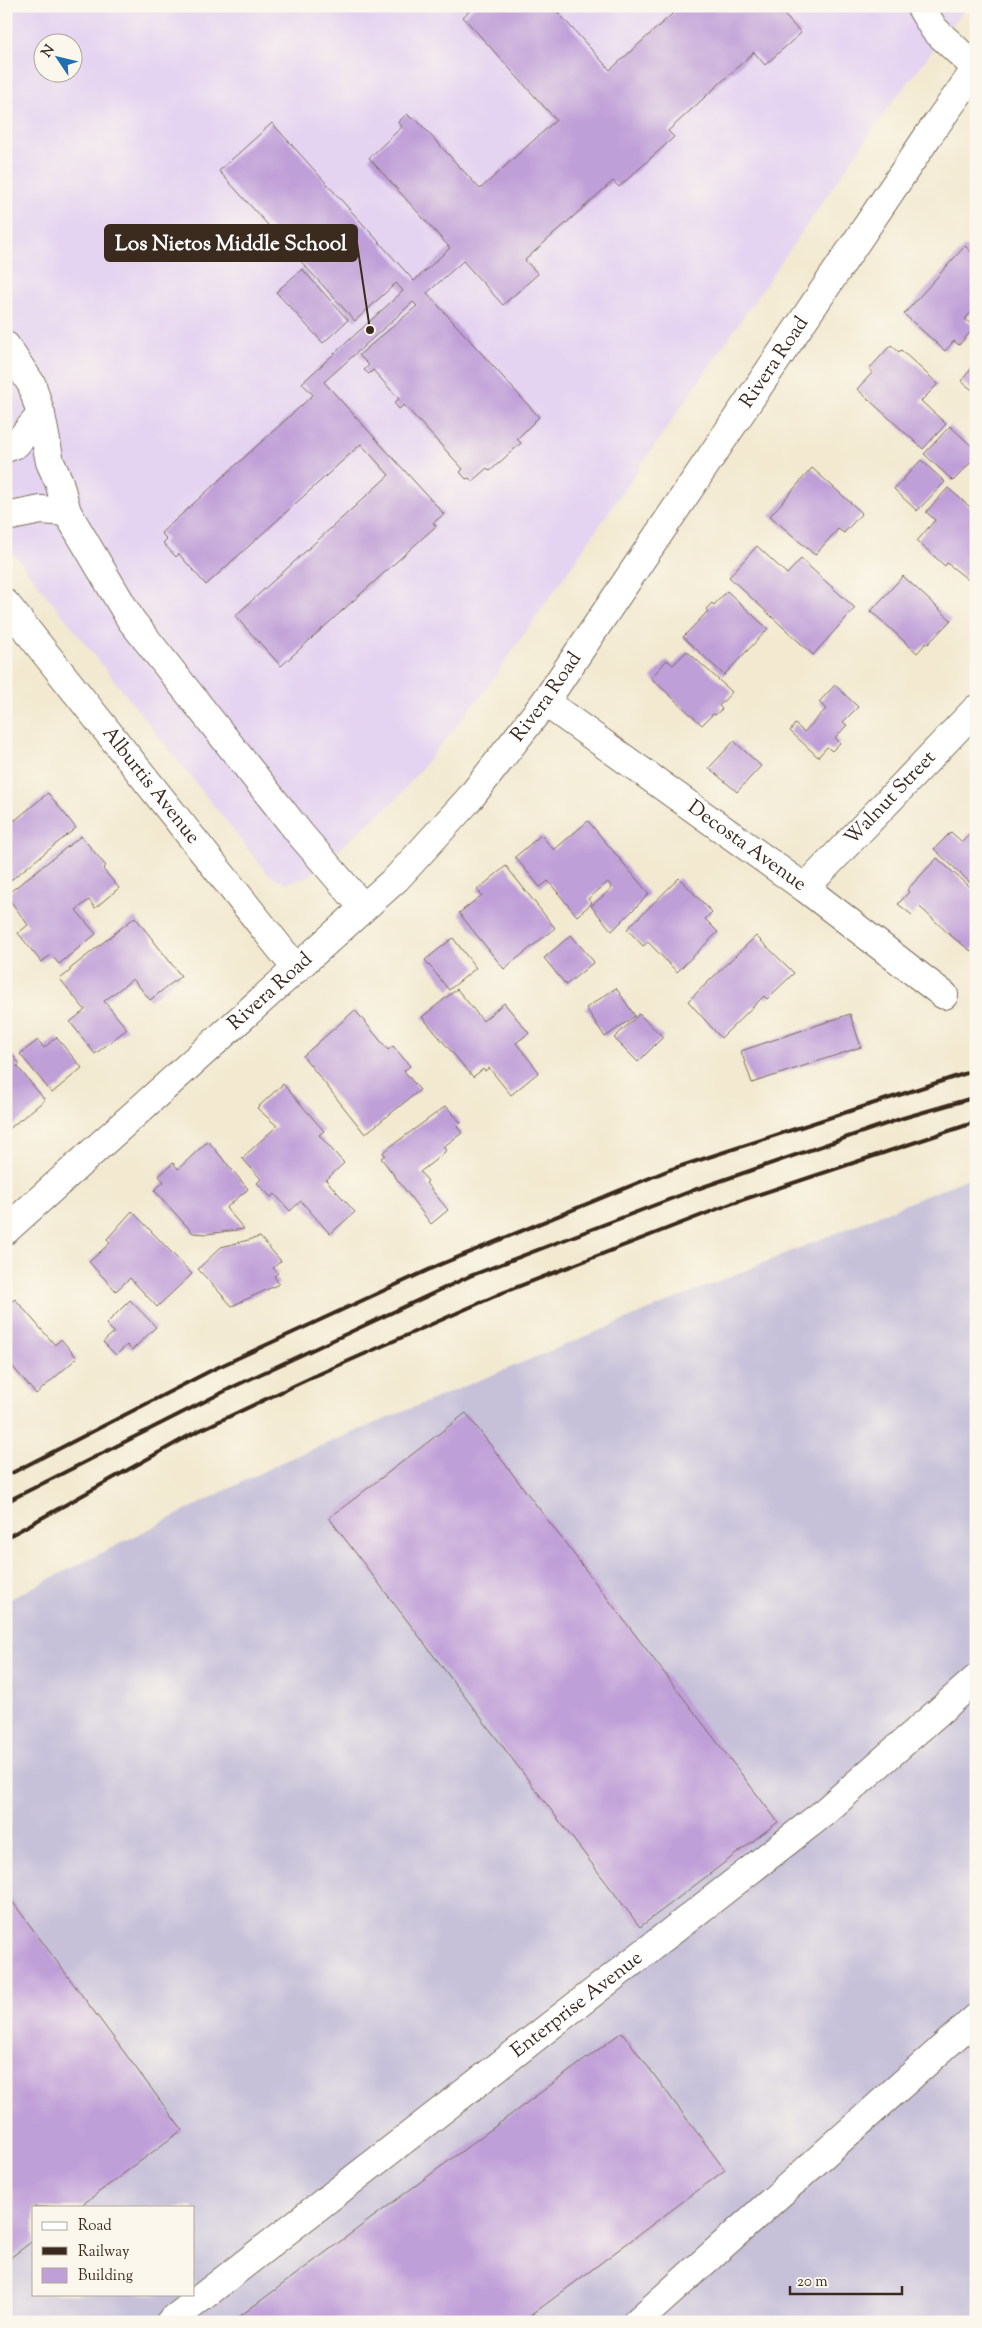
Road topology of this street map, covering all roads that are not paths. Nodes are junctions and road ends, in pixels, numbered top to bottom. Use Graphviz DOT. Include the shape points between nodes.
graph roads {
  1 [pos="920,6"];
  2 [pos="976,68"];
  3 [pos="6,346"];
  4 [pos="41,415"];
  5 [pos="6,448"];
  6 [pos="67,512"];
  7 [pos="6,517"];
  8 [pos="6,604"];
  9 [pos="545,702"];
  10 [pos="976,708"];
  11 [pos="805,888"];
  12 [pos="363,907"];
  13 [pos="295,967"];
  14 [pos="944,995"];
  15 [pos="6,1230"];
  16 [pos="976,1679"];
  17 [pos="976,2018"];
  18 [pos="170,2322"];
  19 [pos="637,2322"];
  1 -- 2 [label="street" via="934,29"];
  2 -- 9 [label="street, Rivera Road"];
  3 -- 4 [label="street" via="32,385"];
  4 -- 5 [label="street" via="16,444"];
  4 -- 6 [label="street" via="50,462"];
  6 -- 7 [label="street" via="41,510"];
  6 -- 12 [label="street" via="131,620 301,835"];
  8 -- 13 [label="street, Alburtis Avenue"];
  9 -- 11 [label="street, Decosta Avenue"];
  9 -- 12 [label="street, Rivera Road" via="470,798 396,878"];
  10 -- 11 [label="street, Walnut Street"];
  11 -- 14 [label="street, Decosta Avenue"];
  12 -- 13 [label="street, Rivera Road"];
  13 -- 15 [label="street, Rivera Road"];
  16 -- 18 [label="street, Enterprise Avenue" via="821,1815"];
  17 -- 19 [label="street"];
}
